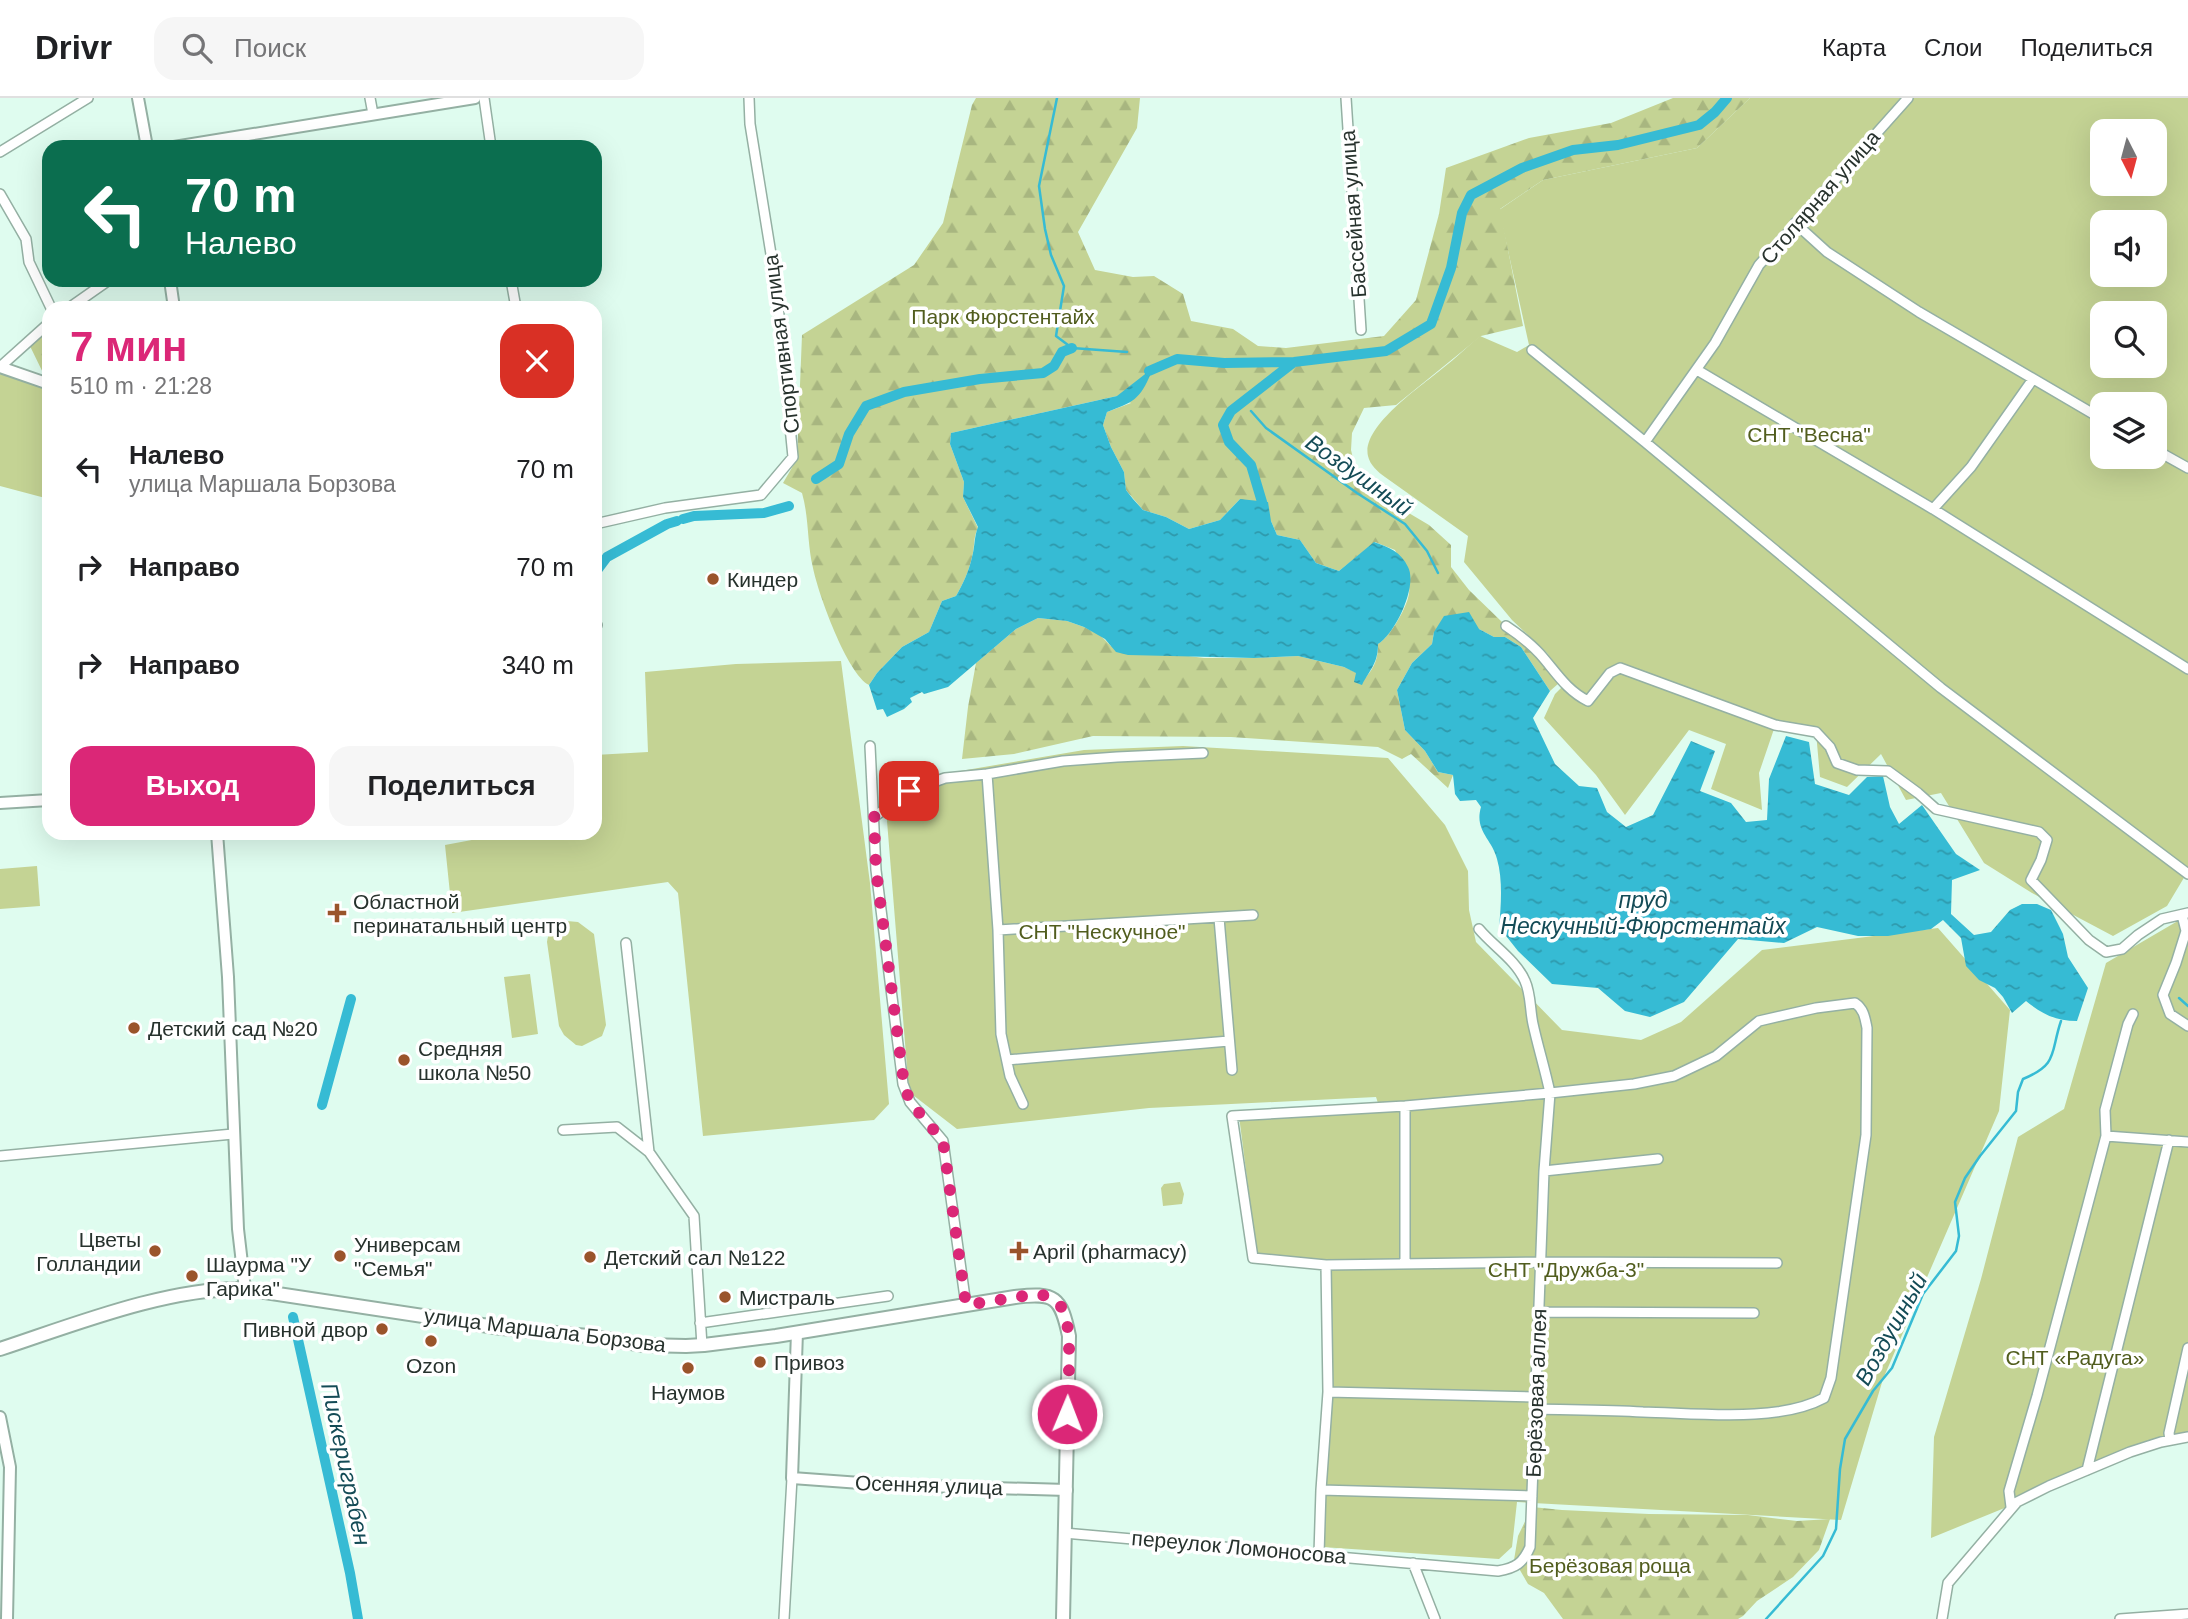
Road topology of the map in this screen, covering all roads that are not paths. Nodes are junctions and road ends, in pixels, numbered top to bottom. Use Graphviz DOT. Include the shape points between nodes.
graph roads {
  1 [pos="88,98"];
  2 [pos="138,98"];
  3 [pos="370,98"];
  4 [pos="475,98"];
  5 [pos="484,98"];
  6 [pos="749,98"];
  7 [pos="1346,98"];
  8 [pos="1908,98"];
  9 [pos="373,114"];
  10 [pos="146,140"];
  11 [pos="216,140"];
  12 [pos="490,140"];
  13 [pos="0,152"];
  14 [pos="0,194"];
  15 [pos="1795,223"];
  16 [pos="99,287"];
  17 [pos="48,301"];
  18 [pos="79,301"];
  19 [pos="42,329"];
  20 [pos="1361,330"];
  21 [pos="1532,350"];
  22 [pos="0,367"];
  23 [pos="1697,370"];
  24 [pos="2034,379"];
  25 [pos="42,382"];
  26 [pos="2090,412"];
  27 [pos="1645,442"];
  28 [pos="2167,456"];
  29 [pos="2188,468"];
  30 [pos="1933,509"];
  31 [pos="602,522"];
  32 [pos="1506,626"];
  33 [pos="2188,669"];
  34 [pos="870,746"];
  35 [pos="1203,753"];
  36 [pos="987,774"];
  37 [pos="42,800"];
  38 [pos="0,803"];
  39 [pos="874,817"];
  40 [pos="218,840"];
  41 [pos="2188,874"];
  42 [pos="2185,914"];
  43 [pos="1253,915"];
  44 [pos="1219,918"];
  45 [pos="1479,929"];
  46 [pos="998,930"];
  47 [pos="626,943"];
  48 [pos="2133,1014"];
  49 [pos="2188,1026"];
  50 [pos="1229,1041"];
  51 [pos="1007,1060"];
  52 [pos="1231,1070"];
  53 [pos="1550,1093"];
  54 [pos="1023,1104"];
  55 [pos="1405,1106"];
  56 [pos="563,1130"];
  57 [pos="233,1134"];
  58 [pos="2106,1136"];
  59 [pos="2169,1140"];
  60 [pos="2188,1142"];
  61 [pos="649,1152"];
  62 [pos="0,1156"];
  63 [pos="1658,1159"];
  64 [pos="1544,1171"];
  65 [pos="1541,1262"];
  66 [pos="1405,1263"];
  67 [pos="1777,1263"];
  68 [pos="1326,1265"];
  69 [pos="245,1289"];
  70 [pos="888,1296"];
  71 [pos="966,1305"];
  72 [pos="1539,1312"];
  73 [pos="1754,1313"];
  74 [pos="700,1323"];
  75 [pos="797,1332"];
  76 [pos="702,1346"];
  77 [pos="2188,1348"];
  78 [pos="0,1349"];
  79 [pos="1328,1392"];
  80 [pos="1535,1397"];
  81 [pos="1535,1409"];
  82 [pos="0,1417"];
  83 [pos="2188,1437"];
  84 [pos="2170,1440"];
  85 [pos="2087,1470"];
  86 [pos="792,1478"];
  87 [pos="1067,1490"];
  88 [pos="1321,1490"];
  89 [pos="1532,1496"];
  90 [pos="2011,1507"];
  91 [pos="1064,1533"];
  92 [pos="1319,1554"];
  93 [pos="1413,1563"];
  94 [pos="2188,1614"];
  95 [pos="7,1619"];
  96 [pos="785,1619"];
  97 [pos="1063,1619"];
  98 [pos="1435,1619"];
  99 [pos="1942,1619"];
  100 [pos="2120,1619"];
  1 -- 13 [label="street"];
  2 -- 10 [label="street"];
  3 -- 9 [label="street"];
  4 -- 9 [label="street"];
  5 -- 12 [label="street"];
  6 -- 31 [label="street, Спортивная улица" via="793,457 761,495"];
  7 -- 20 [label="street, Бассейная улица"];
  8 -- 15 [label="street, Столярная улица"];
  9 -- 11 [label="street"];
  14 -- 17 [label="street" via="26,239 29,262"];
  15 -- 23 [label="street, Столярная улица" via="1759,265"];
  15 -- 24 [label="street" via="1827,252 1907,305"];
  16 -- 18 [label="street"];
  19 -- 22 [label="street"];
  21 -- 27 [label="street"];
  22 -- 25 [label="street"];
  23 -- 27 [label="street, Столярная улица"];
  23 -- 30 [label="street"];
  24 -- 26 [label="street"];
  24 -- 30 [label="street" via="1971,467"];
  27 -- 41 [label="street" via="1941,688"];
  28 -- 29 [label="street"];
  30 -- 33 [label="street"];
  32 -- 42 [label="street" via="1526,640 1576,695 1588,701 1610,673 1620,668 1775,726 1816,732 1837,763 1857,770 1888,771 1936,809 2039,831 2046,840 2031,880 2106,952 2122,950 2162,919"];
  34 -- 39 [label="street"];
  35 -- 36 [label="street" via="1063,761"];
  36 -- 39 [label="street" via="945,778 909,791"];
  36 -- 46 [label="street"];
  37 -- 38 [label="street"];
  39 -- 71 [label="street" via="876,870 904,1084 910,1102 943,1141"];
  40 -- 57 [label="street"];
  42 -- 49 [label="street" via="2186,931 2163,995 2170,1014"];
  43 -- 44 [label="street"];
  44 -- 46 [label="street"];
  44 -- 50 [label="street"];
  45 -- 53 [label="street, Берёзовая аллея" via="1526,982"];
  46 -- 51 [label="street" via="1001,1034"];
  47 -- 61 [label="street"];
  48 -- 58 [label="street" via="2105,1110"];
  50 -- 51 [label="street"];
  50 -- 52 [label="street"];
  51 -- 54 [label="street"];
  53 -- 55 [label="street"];
  53 -- 64 [label="street, Берёзовая аллея"];
  53 -- 81 [label="street" via="1674,1076 1716,1056 1770,1017 1849,1003 1860,1006 1864,1014 1866,1135 1831,1378 1824,1398 1797,1409 1763,1413"];
  55 -- 66 [label="street"];
  55 -- 68 [label="street" via="1232,1116 1253,1258"];
  56 -- 61 [label="street" via="617,1127"];
  57 -- 62 [label="street"];
  57 -- 69 [label="street"];
  58 -- 59 [label="street"];
  58 -- 90 [label="street" via="2009,1491"];
  59 -- 60 [label="street"];
  59 -- 85 [label="street"];
  61 -- 74 [label="street" via="694,1216"];
  63 -- 64 [label="street"];
  64 -- 65 [label="street, Берёзовая аллея"];
  65 -- 66 [label="street"];
  65 -- 67 [label="street"];
  65 -- 72 [label="street, Берёзовая аллея"];
  66 -- 68 [label="street"];
  68 -- 79 [label="street"];
  69 -- 76 [label="main road, улица Маршала Борзова" via="502,1328 644,1345"];
  69 -- 78 [label="main road, улица Маршала Борзова" via="173,1297"];
  70 -- 74 [label="street"];
  71 -- 75 [label="main road, улица Маршала Борзова"];
  71 -- 87 [label="main road, улица Маршала Борзова" via="1037,1294 1046,1295 1064,1310 1069,1336"];
  72 -- 73 [label="street"];
  72 -- 80 [label="street, Берёзовая аллея"];
  74 -- 76 [label="street"];
  75 -- 76 [label="main road, улица Маршала Борзова"];
  75 -- 86 [label="street"];
  77 -- 84 [label="street"];
  79 -- 80 [label="street"];
  79 -- 88 [label="street"];
  80 -- 81 [label="street, Берёзовая аллея"];
  81 -- 89 [label="street, Берёзовая аллея"];
  82 -- 95 [label="street" via="10,1466"];
  83 -- 84 [label="street"];
  84 -- 85 [label="street"];
  85 -- 90 [label="street"];
  86 -- 87 [label="street, Осенняя улица"];
  86 -- 96 [label="street"];
  87 -- 91 [label="main road"];
  88 -- 89 [label="street"];
  88 -- 92 [label="street"];
  89 -- 93 [label="street, Берёзовая аллея" via="1530,1547 1524,1561 1511,1569"];
  90 -- 99 [label="street" via="1948,1583"];
  91 -- 92 [label="street, переулок Ломоносова"];
  91 -- 97 [label="main road"];
  92 -- 93 [label="street, переулок Ломоносова"];
  93 -- 98 [label="street"];
  94 -- 100 [label="street"];
}
